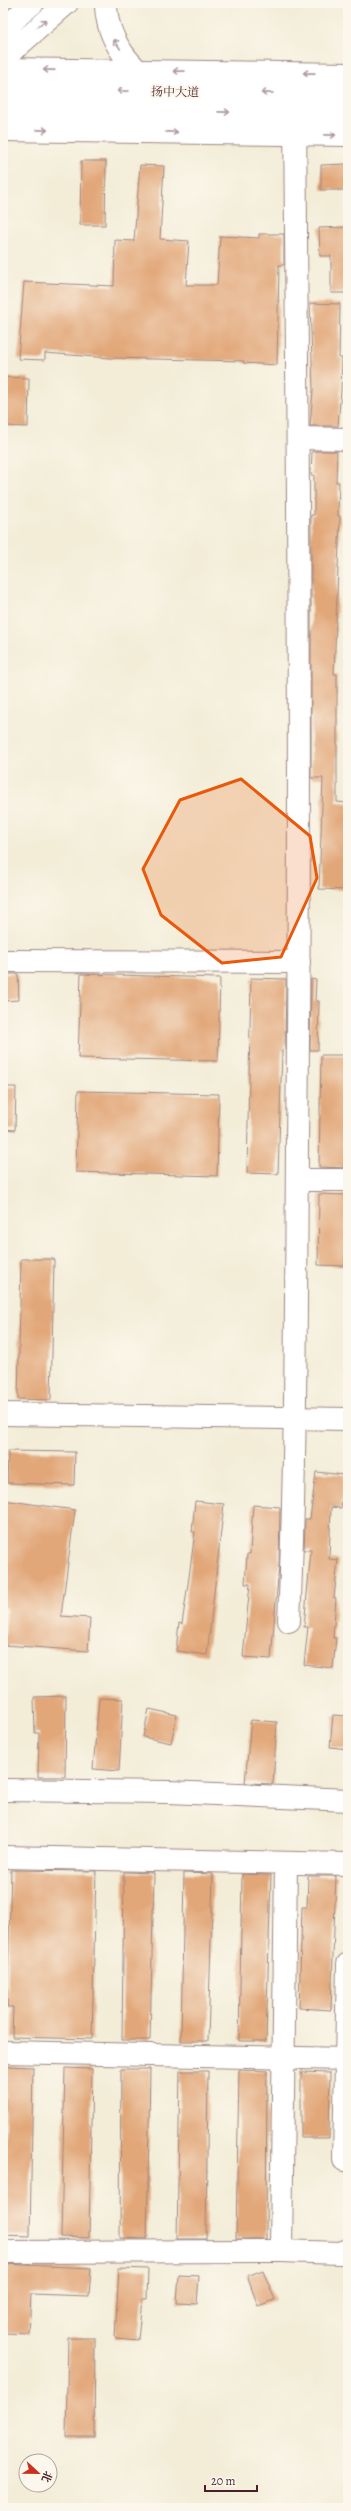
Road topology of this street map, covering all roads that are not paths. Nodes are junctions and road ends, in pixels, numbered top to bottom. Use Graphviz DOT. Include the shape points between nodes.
graph roads {
  1 [pos="33,3"];
  2 [pos="67,3"];
  3 [pos="106,3"];
  4 [pos="3,32"];
  5 [pos="3,59"];
  6 [pos="3,69"];
  7 [pos="135,71"];
  8 [pos="348,74"];
  9 [pos="3,90"];
  10 [pos="162,92"];
  11 [pos="348,94"];
  12 [pos="3,109"];
  13 [pos="348,114"];
  14 [pos="295,123"];
  15 [pos="3,130"];
  16 [pos="348,135"];
  17 [pos="299,438"];
  18 [pos="348,439"];
  19 [pos="3,961"];
  20 [pos="299,962"];
  21 [pos="297,1180"];
  22 [pos="348,1180"];
  23 [pos="3,1414"];
  24 [pos="295,1418"];
  25 [pos="348,1419"];
  26 [pos="289,1621"];
  27 [pos="3,1790"];
  28 [pos="348,1800"];
  29 [pos="3,1857"];
  30 [pos="286,1863"];
  31 [pos="348,1864"];
  32 [pos="348,1964"];
  33 [pos="3,2052"];
  34 [pos="284,2058"];
  35 [pos="347,2059"];
  36 [pos="344,2160"];
  37 [pos="348,2250"];
  38 [pos="281,2251"];
  39 [pos="3,2252"];
  1 -- 4 [label="street"];
  5 -- 2 [label="street, one-way"];
  7 -- 3 [label="street, one-way" via="113,39"];
  7 -- 6 [label="street, one-way"];
  8 -- 7 [label="street, one-way"];
  7 -- 10 [label="street"];
  10 -- 9 [label="street, 扬中大道, one-way"];
  11 -- 10 [label="street, 扬中大道, one-way"];
  12 -- 14 [label="street, 扬中大道, one-way"];
  13 -- 14 [label="street, 扬中大道"];
  15 -- 14 [label="street, one-way"];
  14 -- 16 [label="street, one-way"];
  14 -- 17 [label="street"];
  17 -- 18 [label="street"];
  17 -- 20 [label="street"];
  19 -- 20 [label="street"];
  20 -- 21 [label="street"];
  21 -- 22 [label="street"];
  21 -- 24 [label="street"];
  23 -- 24 [label="street"];
  24 -- 25 [label="street"];
  24 -- 26 [label="street" via="295,1490"];
  27 -- 28 [label="street" via="169,1792"];
  29 -- 30 [label="street"];
  30 -- 31 [label="street"];
  30 -- 34 [label="street"];
  32 -- 35 [label="street"];
  33 -- 34 [label="street"];
  34 -- 35 [label="street"];
  34 -- 38 [label="street"];
  35 -- 36 [label="street"];
  37 -- 38 [label="street" via="340,2253"];
  38 -- 39 [label="street"];
}
